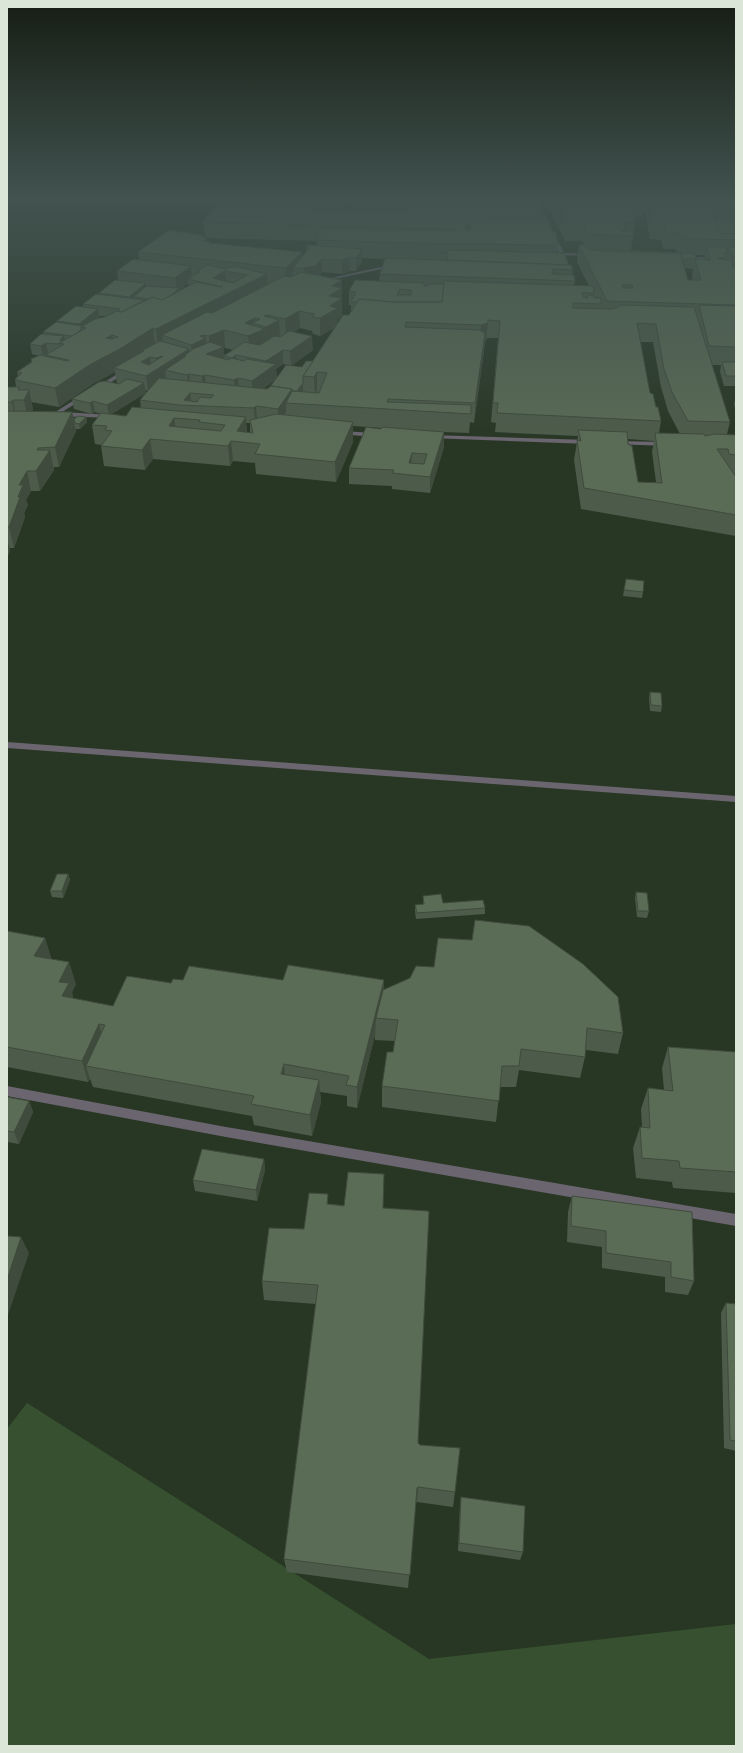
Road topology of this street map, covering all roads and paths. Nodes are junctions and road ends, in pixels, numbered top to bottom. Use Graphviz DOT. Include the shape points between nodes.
graph roads {
  1 [pos="326,280"];
  2 [pos="316,282"];
  3 [pos="133,366"];
  4 [pos="95,390"];
  5 [pos="88,394"];
  6 [pos="119,418"];
  7 [pos="331,433"];
  8 [pos="387,436"];
  9 [pos="426,437"];
  10 [pos="593,442"];
  11 [pos="609,442"];
  12 [pos="672,444"];
  13 [pos="7,745"];
  14 [pos="736,800"];
  15 [pos="7,1091"];
  16 [pos="736,1220"];
  1 -- 2 [label="street"];
  3 -- 4 [label="street"];
  5 -- 6 [label="street" via="53,415"];
  7 -- 8 [label="street"];
  9 -- 10 [label="street"];
  11 -- 12 [label="street"];
  13 -- 14 [label="street"];
  15 -- 16 [label="street" via="226,1132"];
}
